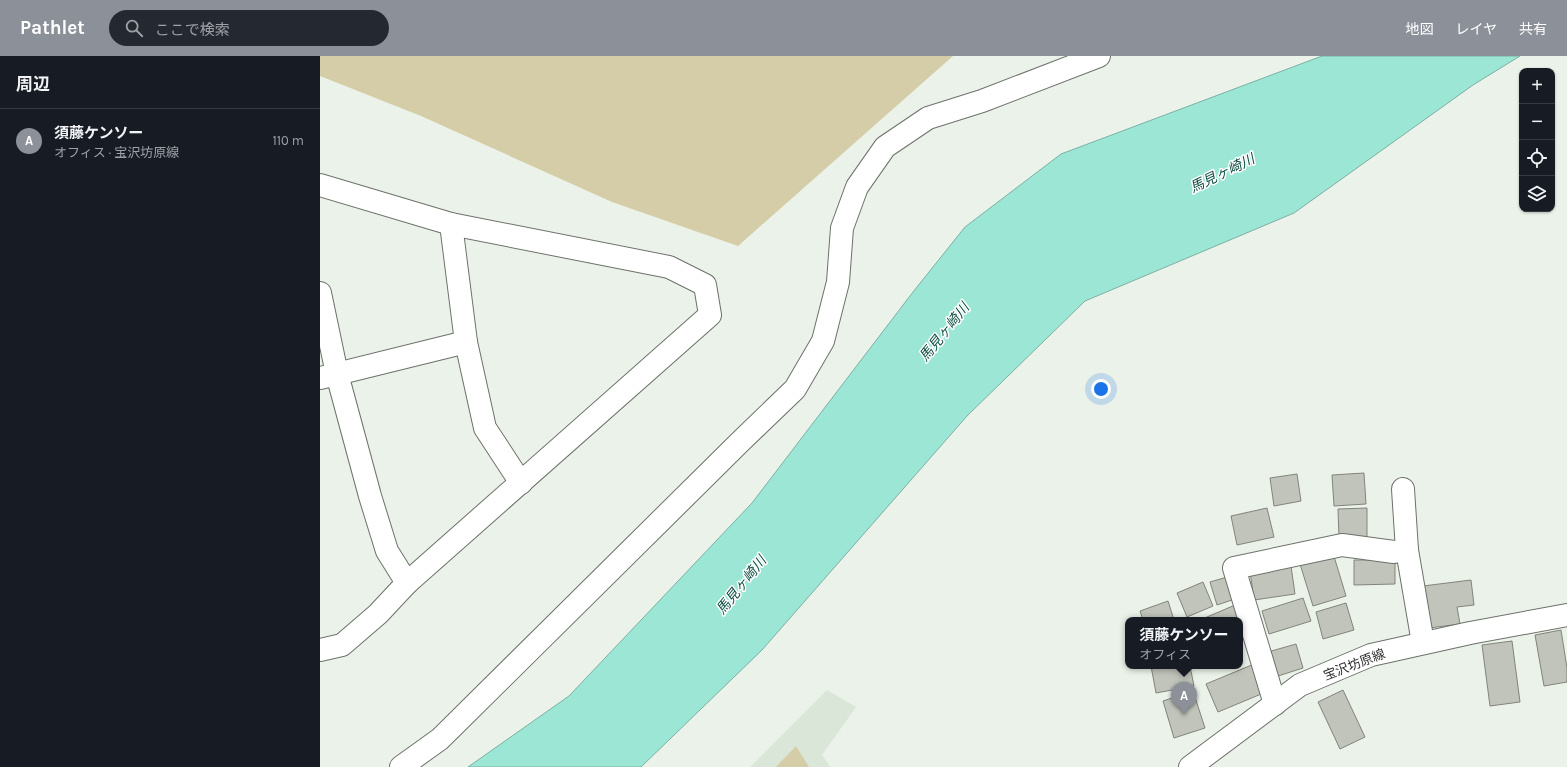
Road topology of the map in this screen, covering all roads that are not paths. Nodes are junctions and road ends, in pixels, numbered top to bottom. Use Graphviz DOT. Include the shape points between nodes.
graph roads {
  1 [pos="1099,56"];
  2 [pos="320,185"];
  3 [pos="451,224"];
  4 [pos="320,293"];
  5 [pos="466,342"];
  6 [pos="328,376"];
  7 [pos="521,483"];
  8 [pos="1403,489"];
  9 [pos="1408,550"];
  10 [pos="407,583"];
  11 [pos="1567,615"];
  12 [pos="1423,643"];
  13 [pos="320,650"];
  14 [pos="1275,704"];
  15 [pos="401,767"];
  16 [pos="1190,767"];
  1 -- 15 [label="street" via="982,101 928,118 885,147 857,187 842,228 838,282 823,341 795,390 440,738"];
  2 -- 3 [label="street"];
  3 -- 5 [label="street"];
  3 -- 7 [label="street" via="670,267 705,285 710,315"];
  4 -- 6 [label="street"];
  5 -- 6 [label="street"];
  5 -- 7 [label="street" via="485,428"];
  6 -- 10 [label="street" via="387,551"];
  7 -- 10 [label="street"];
  8 -- 9 [label="street"];
  9 -- 12 [label="street"];
  9 -- 14 [label="street" via="1394,552 1342,545 1234,568"];
  10 -- 13 [label="street" via="378,614 342,645"];
  11 -- 12 [label="street, 宝沢坊原線"];
  12 -- 14 [label="street, 宝沢坊原線" via="1371,655 1300,685"];
  14 -- 16 [label="street, 宝沢坊原線"];
}
